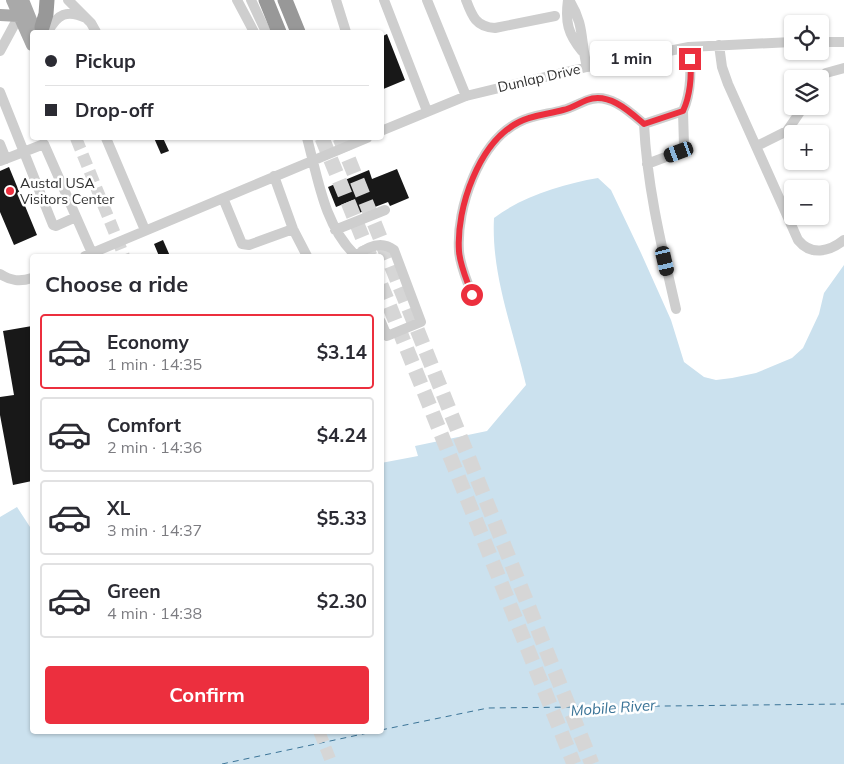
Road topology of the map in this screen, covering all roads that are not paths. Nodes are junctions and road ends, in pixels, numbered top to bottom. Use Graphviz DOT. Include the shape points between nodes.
graph roads {
  1 [pos="12,0"];
  2 [pos="23,0"];
  3 [pos="39,0"];
  4 [pos="47,0"];
  5 [pos="68,0"];
  6 [pos="237,0"];
  7 [pos="251,0"];
  8 [pos="266,0"];
  9 [pos="285,0"];
  10 [pos="336,0"];
  11 [pos="384,0"];
  12 [pos="427,0"];
  13 [pos="466,0"];
  14 [pos="569,0"];
  15 [pos="0,15"];
  16 [pos="20,16"];
  17 [pos="555,16"];
  18 [pos="86,18"];
  19 [pos="42,30"];
  20 [pos="43,30"];
  21 [pos="43,30"];
  22 [pos="44,30"];
  23 [pos="95,30"];
  24 [pos="253,30"];
  25 [pos="265,30"];
  26 [pos="278,30"];
  27 [pos="297,30"];
  28 [pos="345,30"];
  29 [pos="30,40"];
  30 [pos="784,42"];
  31 [pos="829,42"];
  32 [pos="844,42"];
  33 [pos="719,45"];
  34 [pos="689,47"];
  35 [pos="0,51"];
  36 [pos="587,67"];
  37 [pos="844,68"];
  38 [pos="829,72"];
  39 [pos="0,92"];
  40 [pos="466,96"];
  41 [pos="427,111"];
  42 [pos="683,111"];
  43 [pos="798,115"];
  44 [pos="644,124"];
  45 [pos="384,130"];
  46 [pos="107,140"];
  47 [pos="308,140"];
  48 [pos="362,140"];
  49 [pos="0,144"];
  50 [pos="757,146"];
  51 [pos="23,152"];
  52 [pos="3,160"];
  53 [pos="313,160"];
  54 [pos="647,164"];
  55 [pos="274,176"];
  56 [pos="223,198"];
  57 [pos="385,210"];
  58 [pos="76,217"];
  59 [pos="293,229"];
  60 [pos="145,230"];
  61 [pos="336,230"];
  62 [pos="844,240"];
  63 [pos="88,254"];
  64 [pos="90,254"];
  65 [pos="306,254"];
  66 [pos="353,254"];
  67 [pos="359,254"];
  68 [pos="0,274"];
  69 [pos="30,278"];
  70 [pos="472,295"];
  71 [pos="676,309"];
  72 [pos="384,329"];
  1 -- 16 [label="main road"];
  2 -- 19 [label="main road"];
  3 -- 20 [label="main road"];
  4 -- 21 [label="highway"];
  5 -- 18 [label="street"];
  6 -- 24 [label="street"];
  7 -- 25 [label="street"];
  8 -- 26 [label="highway"];
  9 -- 27 [label="highway"];
  10 -- 28 [label="street"];
  11 -- 41 [label="street"];
  12 -- 40 [label="street"];
  13 -- 17 [label="street" via="473,18 484,28"];
  14 -- 36 [label="street" via="566,18 570,36 582,51"];
  15 -- 16 [label="main road"];
  16 -- 29 [label="main road"];
  16 -- 35 [label="street"];
  18 -- 22 [label="street" via="73,13 62,14"];
  18 -- 23 [label="street"];
  30 -- 33 [label="street, Dunlap Drive"];
  31 -- 32 [label="street"];
  33 -- 34 [label="street, Dunlap Drive"];
  33 -- 50 [label="street" via="722,67"];
  34 -- 36 [label="street, Dunlap Drive"];
  34 -- 42 [label="street" via="691,71"];
  36 -- 40 [label="street, Dunlap Drive"];
  37 -- 38 [label="street"];
  39 -- 51 [label="street"];
  40 -- 41 [label="street, Dunlap Drive"];
  41 -- 45 [label="street, Dunlap Drive"];
  42 -- 44 [label="street"];
  42 -- 54 [label="street" via="684,146 679,152"];
  43 -- 50 [label="street" via="787,131"];
  44 -- 54 [label="street"];
  44 -- 70 [label="street" via="624,107 598,98 519,121 498,136 478,165 462,217 459,251"];
  46 -- 60 [label="street"];
  47 -- 53 [label="street"];
  48 -- 53 [label="street"];
  49 -- 52 [label="street"];
  50 -- 62 [label="street" via="804,248 818,252"];
  51 -- 52 [label="street"];
  51 -- 58 [label="street" via="44,144"];
  51 -- 58 [label="street" via="52,225"];
  53 -- 55 [label="street"];
  53 -- 61 [label="street" via="319,188"];
  54 -- 71 [label="street"];
  55 -- 56 [label="street"];
  55 -- 59 [label="street"];
  56 -- 59 [label="street" via="242,244 249,245"];
  56 -- 60 [label="street"];
  57 -- 61 [label="street"];
  58 -- 63 [label="street"];
  59 -- 65 [label="street"];
  60 -- 64 [label="street"];
  61 -- 66 [label="street"];
  67 -- 72 [label="street" via="379,244 394,250 421,322 387,336"];
  68 -- 69 [label="street" via="10,280"];
}
